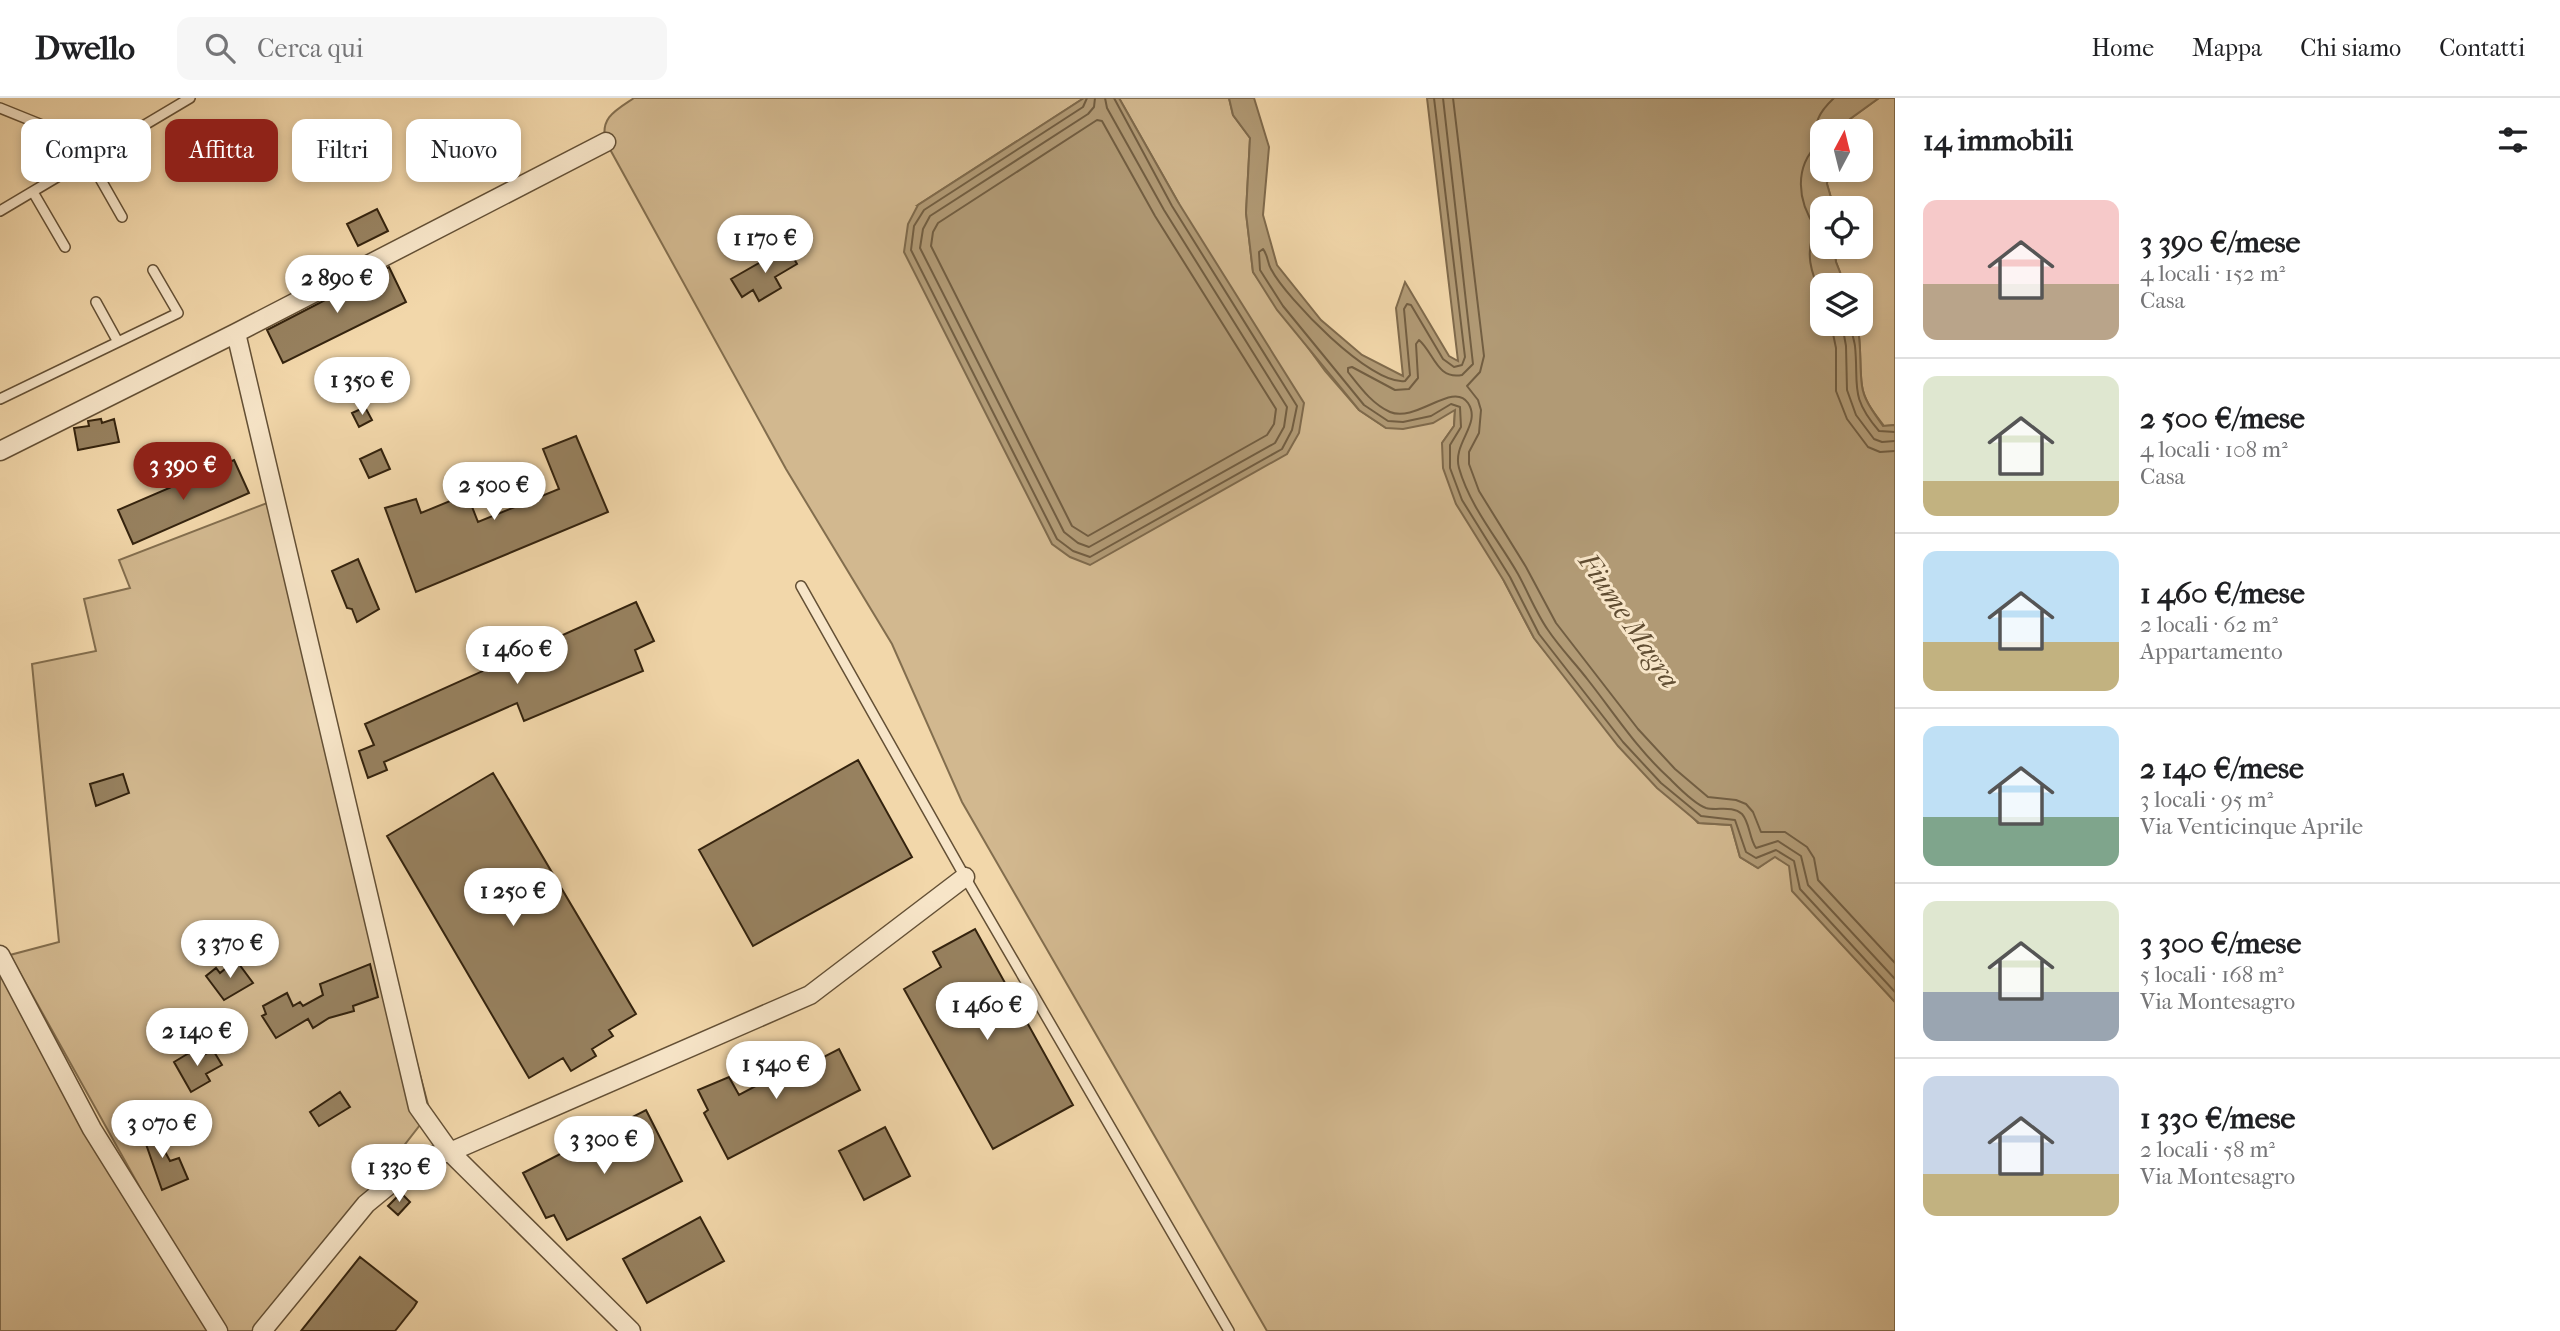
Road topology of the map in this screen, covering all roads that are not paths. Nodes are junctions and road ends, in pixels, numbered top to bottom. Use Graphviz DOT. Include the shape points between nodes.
graph roads {
  1 [pos="3,98"];
  2 [pos="190,98"];
  3 [pos="5,109"];
  4 [pos="29,119"];
  5 [pos="151,122"];
  6 [pos="606,142"];
  7 [pos="50,182"];
  8 [pos="102,182"];
  9 [pos="33,192"];
  10 [pos="0,211"];
  11 [pos="122,217"];
  12 [pos="65,247"];
  13 [pos="153,270"];
  14 [pos="96,302"];
  15 [pos="236,333"];
  16 [pos="118,342"];
  17 [pos="0,399"];
  18 [pos="0,451"];
  19 [pos="801,586"];
  20 [pos="965,877"];
  21 [pos="0,956"];
  22 [pos="450,1152"];
  23 [pos="218,1331"];
  24 [pos="262,1331"];
  25 [pos="631,1331"];
  26 [pos="1230,1331"];
  1 -- 3 [label="lane"];
  2 -- 5 [label="lane"];
  3 -- 4 [label="lane"];
  6 -- 15 [label="street"];
  7 -- 9 [label="lane"];
  8 -- 11 [label="lane"];
  9 -- 10 [label="lane"];
  9 -- 12 [label="lane"];
  13 -- 16 [label="lane" via="178,313"];
  14 -- 16 [label="lane"];
  15 -- 18 [label="street"];
  15 -- 22 [label="street" via="418,1107"];
  16 -- 17 [label="lane"];
  19 -- 20 [label="lane"];
  20 -- 22 [label="street" via="810,995"];
  20 -- 26 [label="lane"];
  21 -- 23 [label="street" via="92,1129"];
  22 -- 24 [label="street" via="422,1158 366,1204"];
  22 -- 25 [label="street"];
}
